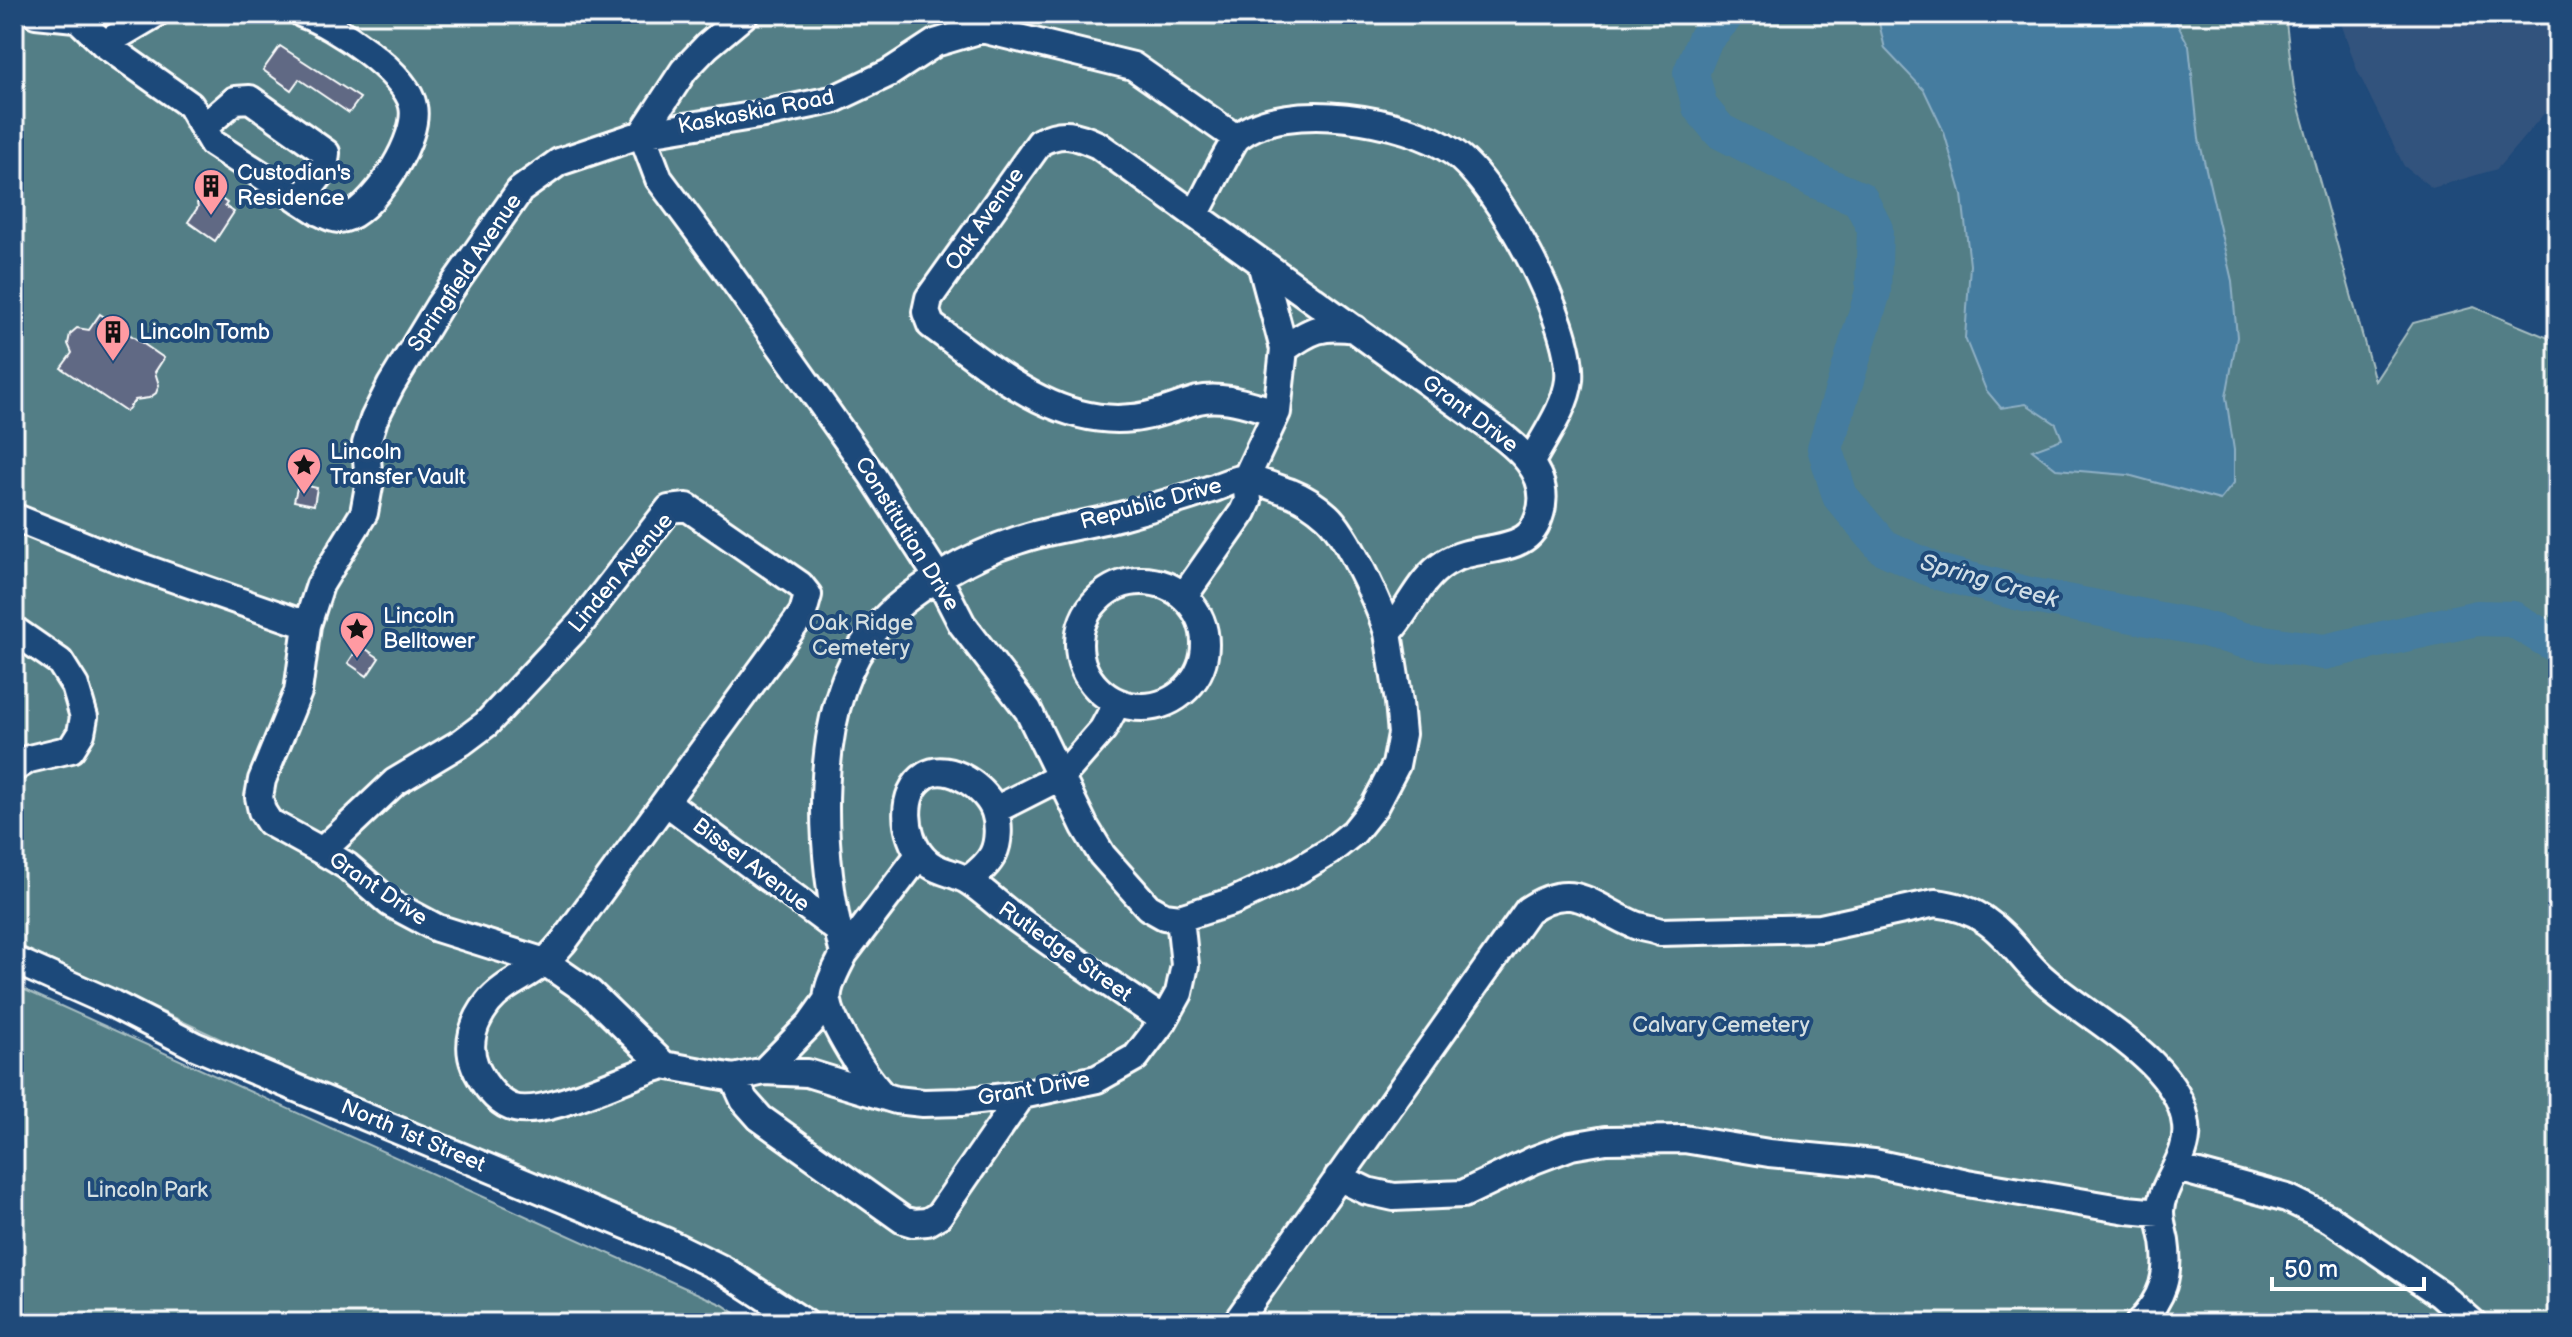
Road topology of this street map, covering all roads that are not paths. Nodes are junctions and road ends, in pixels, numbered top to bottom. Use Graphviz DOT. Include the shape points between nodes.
graph roads {
  1 [pos="36,14"];
  2 [pos="155,14"];
  3 [pos="303,14"];
  4 [pos="745,14"];
  5 [pos="74,16"];
  6 [pos="983,21"];
  7 [pos="104,44"];
  8 [pos="204,127"];
  9 [pos="642,134"];
  10 [pos="1056,134"];
  11 [pos="1236,138"];
  12 [pos="300,200"];
  13 [pos="1195,215"];
  14 [pos="1261,263"];
  15 [pos="1355,329"];
  16 [pos="1284,349"];
  17 [pos="1277,412"];
  18 [pos="1531,462"];
  19 [pos="1246,478"];
  20 [pos="14,517"];
  21 [pos="939,579"];
  22 [pos="1184,596"];
  23 [pos="307,625"];
  24 [pos="14,630"];
  25 [pos="1388,633"];
  26 [pos="1117,703"];
  27 [pos="14,768"];
  28 [pos="1062,776"];
  29 [pos="666,802"];
  30 [pos="995,810"];
  31 [pos="322,851"];
  32 [pos="919,855"];
  33 [pos="968,880"];
  34 [pos="1180,918"];
  35 [pos="841,942"];
  36 [pos="14,960"];
  37 [pos="545,962"];
  38 [pos="827,1000"];
  39 [pos="1164,1020"];
  40 [pos="664,1065"];
  41 [pos="764,1071"];
  42 [pos="734,1078"];
  43 [pos="882,1095"];
  44 [pos="1022,1095"];
  45 [pos="2177,1168"];
  46 [pos="1338,1177"];
  47 [pos="2160,1213"];
  48 [pos="805,1323"];
  49 [pos="1236,1323"];
  50 [pos="2139,1323"];
  51 [pos="2473,1323"];
  1 -- 5 [label="street"];
  2 -- 7 [label="street"];
  3 -- 12 [label="street" via="334,29 382,65 403,84 415,114 391,175 366,204 337,220"];
  4 -- 9 [label="street" via="684,70"];
  5 -- 7 [label="street"];
  6 -- 9 [label="street, Kaskaskia Road" via="832,100"];
  6 -- 11 [label="street" via="1133,66"];
  7 -- 8 [label="street" via="190,105"];
  8 -- 12 [label="street" via="212,143"];
  8 -- 12 [label="street" via="235,100 250,99 326,153 324,170"];
  9 -- 21 [label="street, Constitution Drive" via="659,179 872,475"];
  9 -- 23 [label="street, Springfield Avenue" via="559,162 520,190 485,238 374,419 366,444 369,486 364,513 320,585"];
  10 -- 13 [label="street, Grant Drive" via="1074,134 1098,145"];
  10 -- 17 [label="street, Oak Avenue" via="1040,142 929,298 926,312 931,325 1009,381 1071,411 1134,418 1201,400 1227,399"];
  11 -- 13 [label="street"];
  11 -- 18 [label="street" via="1260,123 1288,118 1348,119 1424,137 1472,169 1529,257 1555,310 1569,357 1569,382"];
  13 -- 14 [label="street, Grant Drive"];
  14 -- 15 [label="street, Grant Drive"];
  14 -- 16 [label="street"];
  15 -- 16 [label="street" via="1317,329"];
  15 -- 18 [label="street, Grant Drive"];
  16 -- 17 [label="street"];
  17 -- 19 [label="street"];
  18 -- 25 [label="street, Grant Drive" via="1542,495 1534,529 1512,544 1474,550 1442,565 1425,579"];
  19 -- 21 [label="street, Republic Drive" via="1121,516 1017,540"];
  19 -- 22 [label="street" via="1248,501 1243,512"];
  19 -- 25 [label="street, Republic Drive" via="1290,492 1329,517"];
  20 -- 23 [label="street"];
  21 -- 28 [label="street, Constitution Drive" via="962,624 1028,710"];
  21 -- 35 [label="street, Republic Drive" via="901,602 874,629 836,710 829,739 826,814"];
  22 -- 26 [label="street" via="1199,616 1205,644 1192,682 1165,703 1139,708"];
  22 -- 26 [label="street" via="1164,584 1137,581 1111,588 1082,622 1080,661 1099,692"];
  23 -- 31 [label="street, Grant Drive" via="298,692 259,797 269,822"];
  24 -- 27 [label="street" via="60,662 75,686 84,717 71,749"];
  25 -- 34 [label="street" via="1402,734 1396,765 1374,807 1354,832 1290,875"];
  26 -- 28 [label="street" via="1103,729"];
  28 -- 30 [label="street"];
  28 -- 34 [label="street, Constitution Drive" via="1085,827 1110,864 1148,907"];
  29 -- 31 [label="street, Linden Avenue" via="803,613 808,595 789,575 687,507 669,509 580,624 486,724 395,782"];
  29 -- 35 [label="street, Bissel Avenue"];
  29 -- 37 [label="street, Linden Avenue"];
  30 -- 32 [label="street" via="956,774 926,775 906,809"];
  30 -- 33 [label="street" via="994,853"];
  31 -- 37 [label="street, Grant Drive" via="390,903 437,928"];
  32 -- 33 [label="street" via="929,866"];
  32 -- 35 [label="street"];
  33 -- 39 [label="street, Rutledge Street"];
  34 -- 39 [label="street, Grant Drive" via="1185,965 1179,993"];
  35 -- 38 [label="street"];
  36 -- 48 [label="street, North 1st Street" via="195,1046 667,1242 722,1269"];
  37 -- 40 [label="street, Grant Drive" via="590,993"];
  37 -- 40 [label="street, Linden Avenue" via="490,1001 475,1023 476,1069 498,1099 513,1109 537,1109"];
  38 -- 41 [label="street"];
  38 -- 43 [label="street" via="848,1048"];
  39 -- 44 [label="street, Grant Drive" via="1136,1057 1097,1079"];
  40 -- 42 [label="street, Grant Drive"];
  41 -- 42 [label="street, Grant Drive"];
  41 -- 43 [label="street, Grant Drive" via="807,1073"];
  42 -- 44 [label="street" via="760,1118 913,1223 939,1215"];
  43 -- 44 [label="street, Grant Drive" via="923,1103"];
  45 -- 46 [label="street" via="2186,1125 2165,1078 2043,979 2001,932 1975,914 1935,903 1821,928 1660,932 1566,894 1528,910"];
  45 -- 47 [label="street"];
  45 -- 51 [label="street" via="2287,1198 2330,1219 2440,1294"];
  46 -- 47 [label="street" via="1394,1197 1463,1194 1571,1146 1684,1139 1874,1163"];
  46 -- 49 [label="street"];
  47 -- 50 [label="street" via="2168,1263 2164,1287"];
}
